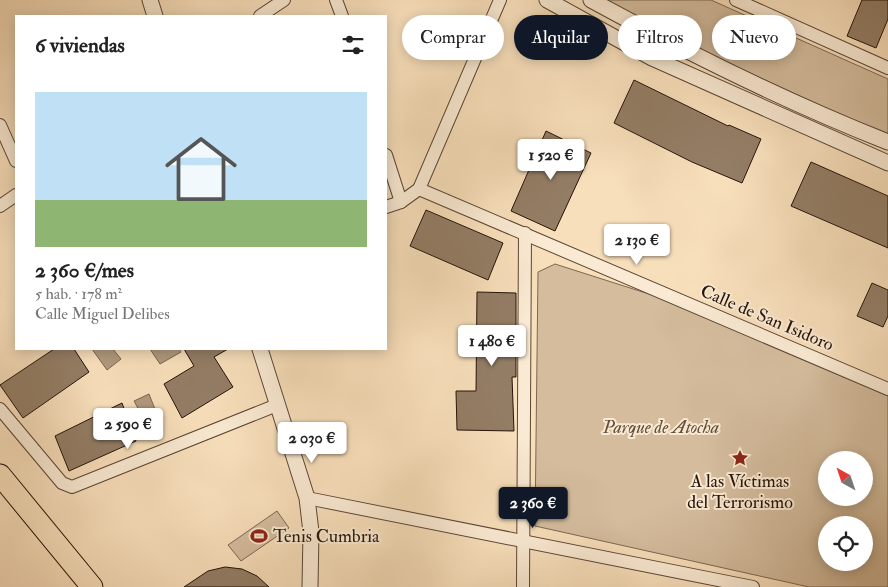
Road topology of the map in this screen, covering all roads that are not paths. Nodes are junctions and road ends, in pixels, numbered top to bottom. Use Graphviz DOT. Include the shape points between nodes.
graph roads {
  1 [pos="150,0"];
  2 [pos="284,0"];
  3 [pos="336,0"];
  4 [pos="500,0"];
  5 [pos="547,0"];
  6 [pos="592,0"];
  7 [pos="736,0"];
  8 [pos="155,15"];
  9 [pos="262,15"];
  10 [pos="342,15"];
  11 [pos="888,68"];
  12 [pos="0,124"];
  13 [pos="888,142"];
  14 [pos="387,158"];
  15 [pos="15,159"];
  16 [pos="888,163"];
  17 [pos="419,189"];
  18 [pos="15,196"];
  19 [pos="401,202"];
  20 [pos="0,206"];
  21 [pos="387,207"];
  22 [pos="525,233"];
  23 [pos="260,350"];
  24 [pos="888,389"];
  25 [pos="277,404"];
  26 [pos="0,409"];
  27 [pos="0,475"];
  28 [pos="0,491"];
  29 [pos="307,498"];
  30 [pos="524,541"];
  31 [pos="79,587"];
  32 [pos="92,587"];
  33 [pos="310,587"];
  34 [pos="523,587"];
  35 [pos="753,587"];
  1 -- 8 [label="street"];
  2 -- 9 [label="street"];
  3 -- 10 [label="street"];
  4 -- 17 [label="street"];
  5 -- 16 [label="street" via="652,58"];
  6 -- 13 [label="street" via="811,112"];
  7 -- 11 [label="street"];
  12 -- 15 [label="street"];
  14 -- 19 [label="street"];
  17 -- 19 [label="street"];
  17 -- 22 [label="street, Calle de San Isidoro"];
  18 -- 20 [label="street"];
  19 -- 21 [label="street"];
  22 -- 24 [label="street, Calle de San Isidoro"];
  22 -- 30 [label="street"];
  23 -- 25 [label="street"];
  25 -- 26 [label="street" via="72,487 62,483"];
  25 -- 29 [label="street"];
  27 -- 32 [label="highway"];
  28 -- 31 [label="highway"];
  29 -- 30 [label="street"];
  29 -- 33 [label="street"];
  30 -- 34 [label="street"];
  30 -- 35 [label="street"];
}
